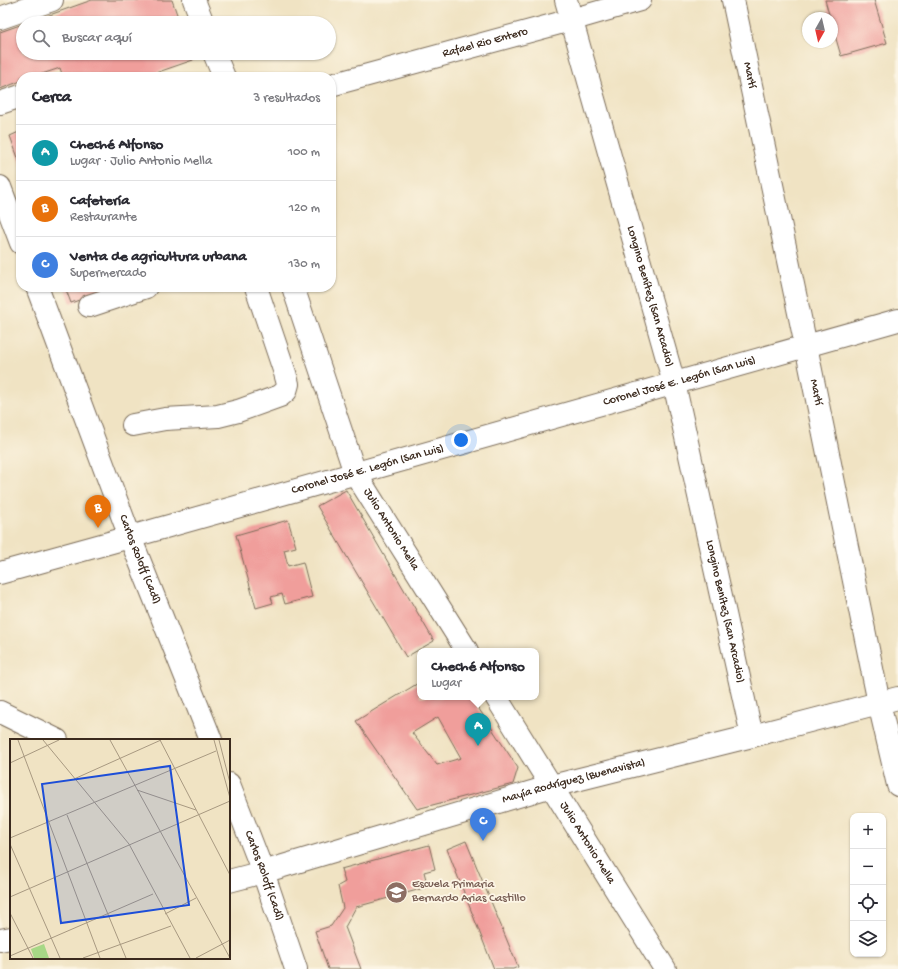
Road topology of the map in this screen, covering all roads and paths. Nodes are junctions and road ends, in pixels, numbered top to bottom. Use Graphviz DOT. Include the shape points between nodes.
graph roads {
  1 [pos="52,0"];
  2 [pos="194,0"];
  3 [pos="640,0"];
  4 [pos="733,0"];
  5 [pos="569,10"];
  6 [pos="200,16"];
  7 [pos="0,18"];
  8 [pos="217,60"];
  9 [pos="222,72"];
  10 [pos="336,83"];
  11 [pos="16,98"];
  12 [pos="0,103"];
  13 [pos="0,187"];
  14 [pos="16,230"];
  15 [pos="39,292"];
  16 [pos="131,292"];
  17 [pos="258,292"];
  18 [pos="294,292"];
  19 [pos="89,306"];
  20 [pos="898,320"];
  21 [pos="806,346"];
  22 [pos="674,383"];
  23 [pos="133,424"];
  24 [pos="355,473"];
  25 [pos="130,537"];
  26 [pos="0,573"];
  27 [pos="465,648"];
  28 [pos="498,700"];
  29 [pos="889,701"];
  30 [pos="0,712"];
  31 [pos="752,736"];
  32 [pos="55,739"];
  33 [pos="211,739"];
  34 [pos="898,785"];
  35 [pos="230,786"];
  36 [pos="552,786"];
  37 [pos="230,825"];
  38 [pos="250,835"];
  39 [pos="263,872"];
  40 [pos="230,881"];
  41 [pos="10,938"];
  42 [pos="0,940"];
  43 [pos="296,969"];
  44 [pos="665,969"];
  1 -- 7 [label="street"];
  2 -- 6 [label="street"];
  3 -- 5 [label="street, Rafael Rio Entero"];
  4 -- 21 [label="street, Martí"];
  5 -- 10 [label="street, Rafael Rio Entero"];
  5 -- 22 [label="street, Longino Benítez (San Arcadio)"];
  8 -- 9 [label="street"];
  11 -- 12 [label="street"];
  13 -- 14 [label="street"];
  15 -- 25 [label="street, Carlos Roloff (Cadí)"];
  16 -- 19 [label="street"];
  17 -- 23 [label="street" via="288,384 286,391 280,396 245,409 218,416 164,419"];
  18 -- 24 [label="street, Julio Antonio Mella"];
  20 -- 21 [label="street, Coronel José E. Legón (San Luis)"];
  21 -- 22 [label="street, Coronel José E. Legón (San Luis)"];
  21 -- 29 [label="street, Martí"];
  22 -- 24 [label="street, Coronel José E. Legón (San Luis)"];
  22 -- 31 [label="street, Longino Benítez (San Arcadio)"];
  24 -- 25 [label="street, Coronel José E. Legón (San Luis)"];
  24 -- 27 [label="street, Julio Antonio Mella"];
  25 -- 26 [label="street, Coronel José E. Legón (San Luis)"];
  25 -- 33 [label="street, Carlos Roloff (Cadí)"];
  28 -- 36 [label="street, Julio Antonio Mella"];
  29 -- 31 [label="street, Mayía Rodríguez (Buenavista)"];
  29 -- 34 [label="street, Martí"];
  30 -- 32 [label="street"];
  31 -- 36 [label="street, Mayía Rodríguez (Buenavista)"];
  35 -- 38 [label="street, Carlos Roloff (Cadí)"];
  36 -- 39 [label="street, Mayía Rodríguez (Buenavista)"];
  36 -- 44 [label="street, Julio Antonio Mella"];
  37 -- 38 [label="street"];
  38 -- 39 [label="street, Carlos Roloff (Cadí)"];
  39 -- 40 [label="street, Mayía Rodríguez (Buenavista)"];
  39 -- 43 [label="street, Carlos Roloff (Cadí)"];
  41 -- 42 [label="street"];
}
